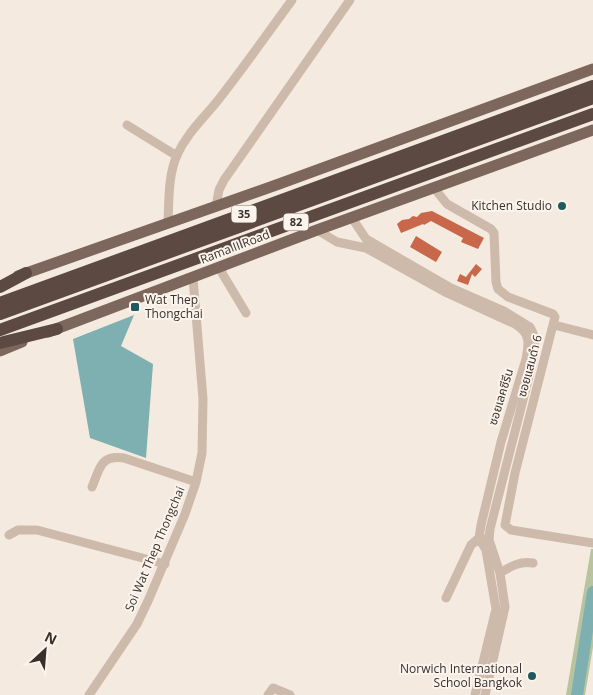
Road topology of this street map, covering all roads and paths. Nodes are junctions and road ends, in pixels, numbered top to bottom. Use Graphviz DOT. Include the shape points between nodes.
graph roads {
  1 [pos="292,0"];
  2 [pos="350,0"];
  3 [pos="593,69"];
  4 [pos="591,89"];
  5 [pos="593,114"];
  6 [pos="127,125"];
  7 [pos="593,130"];
  8 [pos="177,156"];
  9 [pos="434,188"];
  10 [pos="216,206"];
  11 [pos="352,218"];
  12 [pos="168,223"];
  13 [pos="317,230"];
  14 [pos="222,266"];
  15 [pos="26,273"];
  16 [pos="193,278"];
  17 [pos="0,282"];
  18 [pos="0,287"];
  19 [pos="448,290"];
  20 [pos="32,292"];
  21 [pos="0,298"];
  22 [pos="0,303"];
  23 [pos="39,313"];
  24 [pos="0,314"];
  25 [pos="246,314"];
  26 [pos="554,325"];
  27 [pos="0,329"];
  28 [pos="57,329"];
  29 [pos="593,336"];
  30 [pos="0,337"];
  31 [pos="0,343"];
  32 [pos="0,350"];
  33 [pos="529,360"];
  34 [pos="196,482"];
  35 [pos="92,487"];
  36 [pos="9,534"];
  37 [pos="479,538"];
  38 [pos="489,540"];
  39 [pos="593,543"];
  40 [pos="533,563"];
  41 [pos="165,564"];
  42 [pos="500,573"];
  43 [pos="446,598"];
  44 [pos="485,674"];
  45 [pos="89,695"];
  46 [pos="268,695"];
  47 [pos="290,695"];
  48 [pos="475,695"];
  49 [pos="485,695"];
  1 -- 8 [label="street" via="209,112 189,133"];
  2 -- 10 [label="street" via="224,180"];
  3 -- 10 [label="main road, 35"];
  4 -- 20 [label="highway, 35"];
  4 -- 24 [label="highway, 82"];
  5 -- 23 [label="highway, Rama II Road / 35"];
  5 -- 27 [label="highway, 82, bridge"];
  6 -- 8 [label="street"];
  7 -- 9 [label="main road, Rama II Road"];
  8 -- 12 [label="street" via="170,183"];
  9 -- 11 [label="main road, Rama II Road"];
  9 -- 26 [label="street, ซอยแสมดำ 6" via="447,204 494,233 498,289 508,297 553,314 556,317"];
  10 -- 12 [label="main road, 35"];
  11 -- 13 [label="main road, Rama II Road"];
  11 -- 19 [label="street, ซอยเลคซีรีน" via="366,239"];
  12 -- 15 [label="main road, 35"];
  13 -- 14 [label="main road, Rama II Road"];
  13 -- 19 [label="street, ซอยเลคซีรีน" via="337,242 366,248"];
  14 -- 16 [label="main road, Rama II Road"];
  14 -- 25 [label="street" via="222,273"];
  15 -- 17 [label="main road, 35"];
  15 -- 18 [label="highway"];
  16 -- 28 [label="main road, Rama II Road"];
  16 -- 34 [label="street, Soi Wat Thep Thongchai" via="203,399 202,453"];
  19 -- 33 [label="street, ซอยเลคซีรีน" via="522,328 528,341"];
  20 -- 21 [label="highway"];
  20 -- 22 [label="highway, 35"];
  23 -- 27 [label="highway, Rama II Road / 35"];
  23 -- 30 [label="highway"];
  26 -- 29 [label="street"];
  26 -- 39 [label="street, ซอยแสมดำ 6" via="514,473 505,525 511,530"];
  28 -- 31 [label="highway"];
  28 -- 32 [label="main road, Rama II Road"];
  33 -- 37 [label="street, ซอยเลคซีรีน" via="501,442"];
  33 -- 38 [label="street, ซอยเลคซีรีน"];
  34 -- 35 [label="street" via="115,457 104,461"];
  34 -- 41 [label="street, Soi Wat Thep Thongchai"];
  36 -- 41 [label="street" via="18,530 37,530"];
  37 -- 38 [label="street"];
  37 -- 43 [label="street" via="471,545"];
  37 -- 44 [label="street" via="486,550 496,609"];
  38 -- 42 [label="street"];
  40 -- 42 [label="street" via="521,562"];
  41 -- 45 [label="street, Soi Wat Thep Thongchai" via="137,624"];
  42 -- 44 [label="street" via="505,607"];
  44 -- 48 [label="street"];
  44 -- 49 [label="street"];
  46 -- 47 [label="street" via="273,688"];
}
